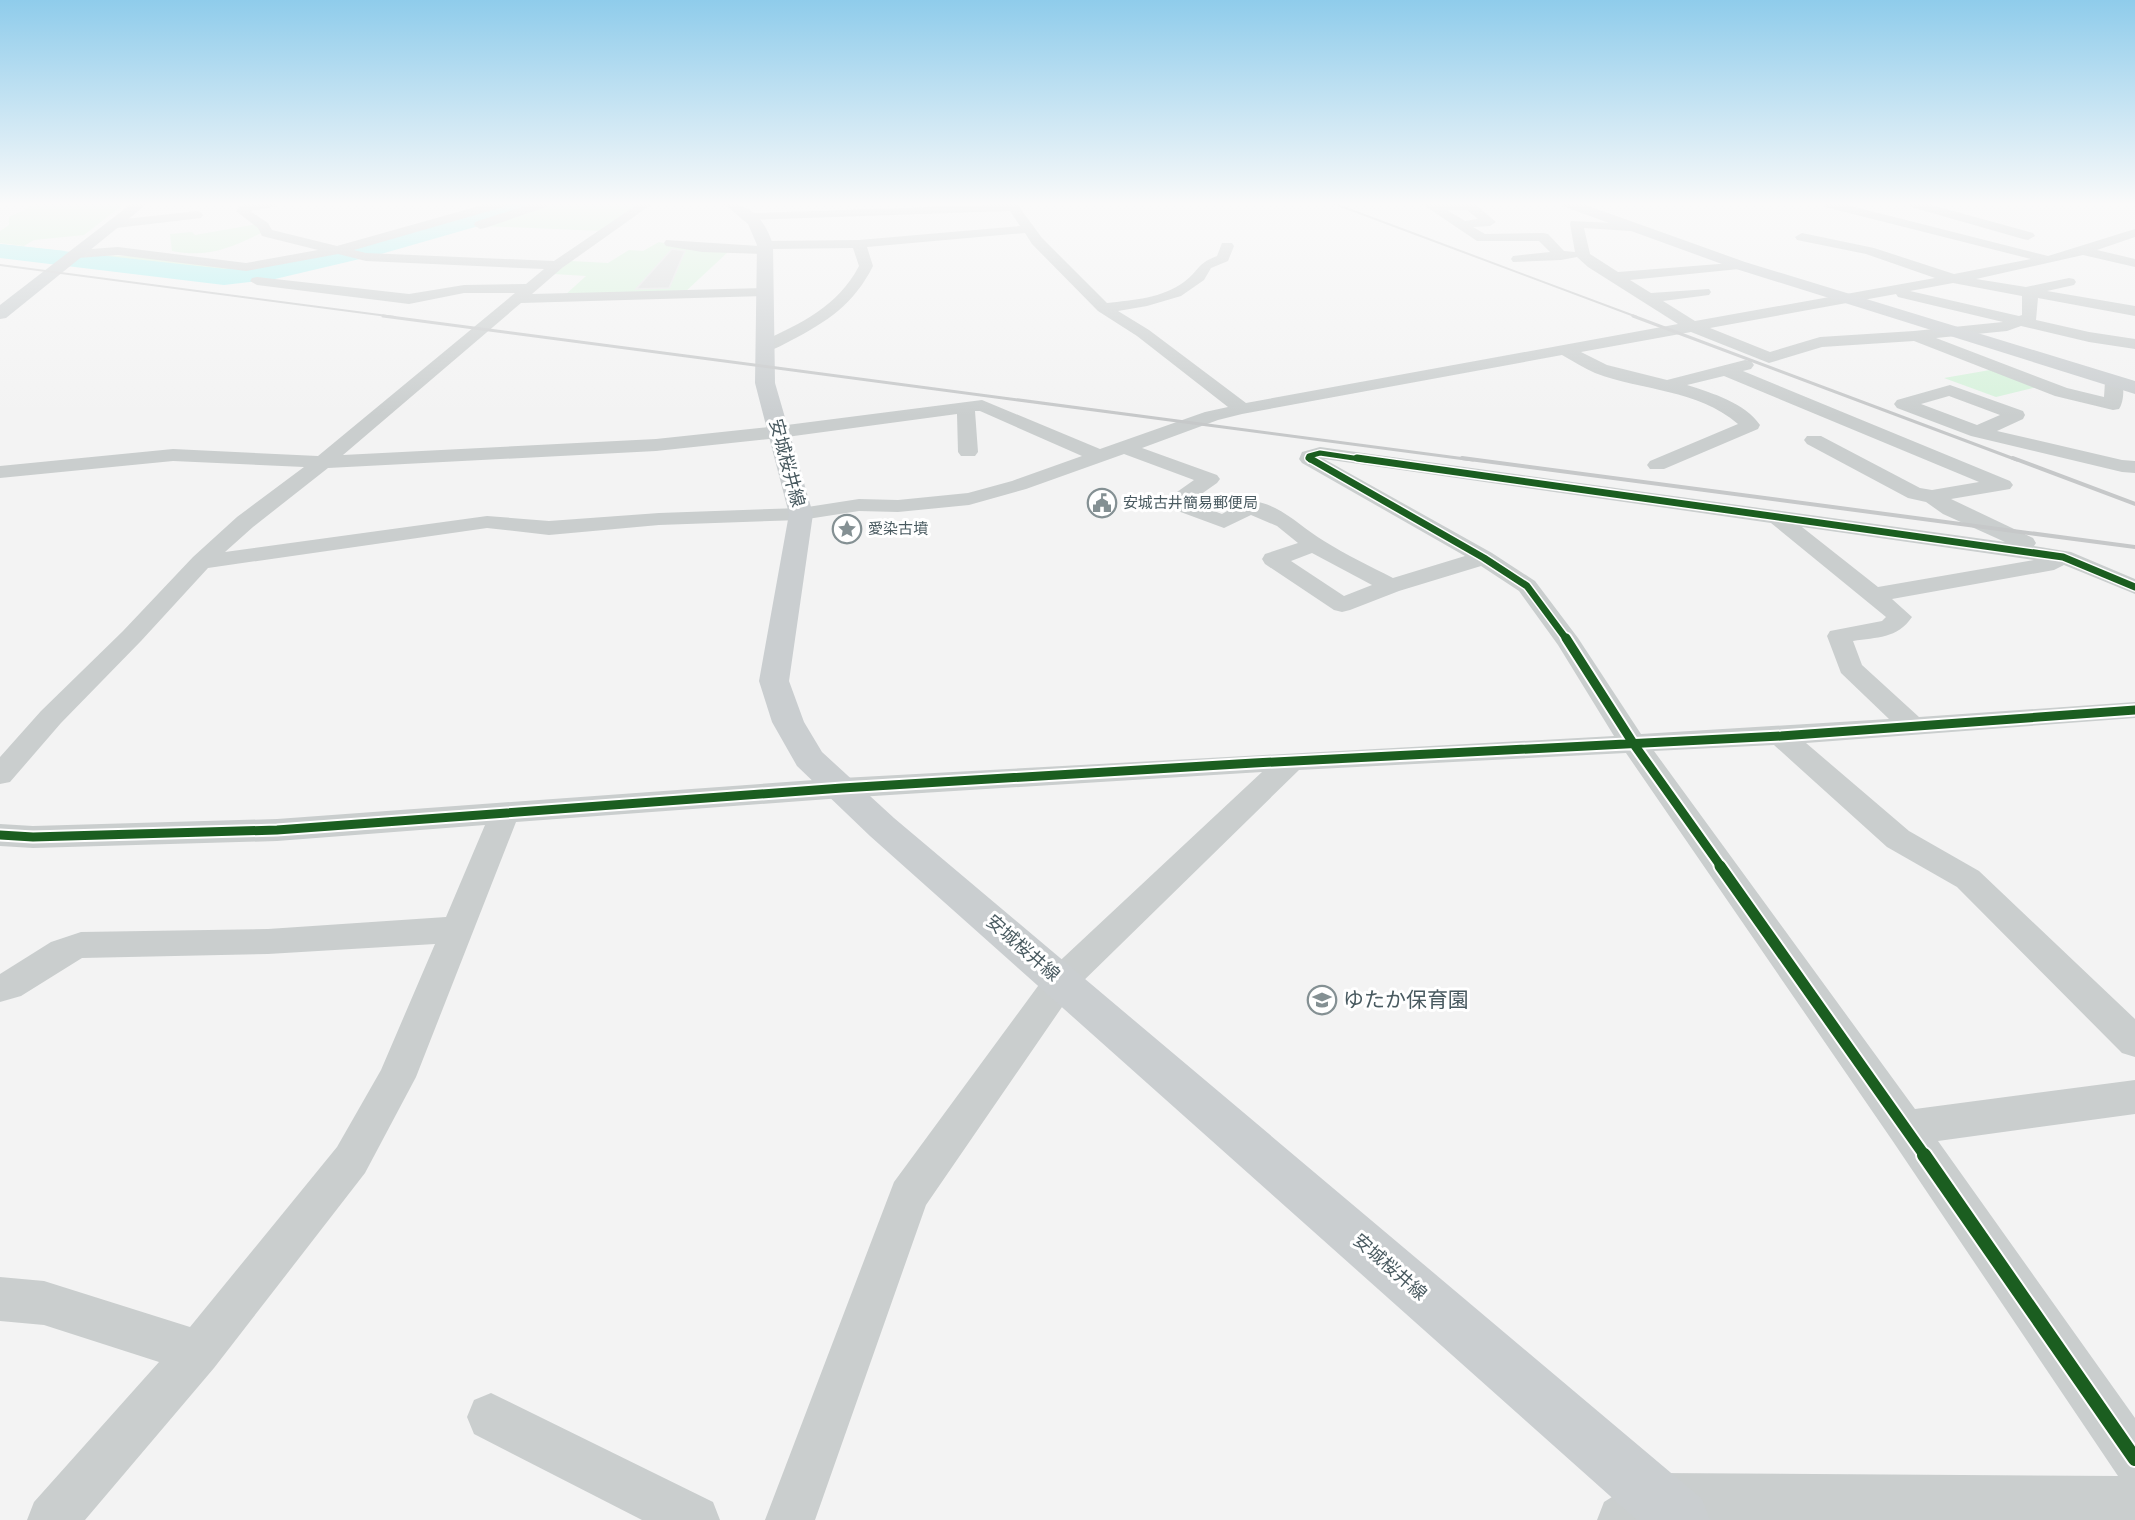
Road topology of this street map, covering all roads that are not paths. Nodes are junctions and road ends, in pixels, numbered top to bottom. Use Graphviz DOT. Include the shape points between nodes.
graph roads {
  1 [pos="51,275"];
  2 [pos="285,275"];
  3 [pos="544,275"];
  4 [pos="762,275"];
  5 [pos="862,275"];
  6 [pos="1068,275"];
  7 [pos="1202,275"];
  8 [pos="1612,275"];
  9 [pos="1637,275"];
  10 [pos="1770,275"];
  11 [pos="1941,275"];
  12 [pos="1974,275"];
  13 [pos="1616,277"];
  14 [pos="1953,279"];
  15 [pos="2069,282"];
  16 [pos="1890,291"];
  17 [pos="766,292"];
  18 [pos="1704,292"];
  19 [pos="520,293"];
  20 [pos="2030,293"];
  21 [pos="1648,298"];
  22 [pos="1843,298"];
  23 [pos="1103,308"];
  24 [pos="0,314"];
  25 [pos="2133,314"];
  26 [pos="2014,323"];
  27 [pos="1691,326"];
  28 [pos="1955,332"];
  29 [pos="1914,336"];
  30 [pos="1841,341"];
  31 [pos="2135,344"];
  32 [pos="765,347"];
  33 [pos="1564,350"];
  34 [pos="2135,353"];
  35 [pos="1865,355"];
  36 [pos="2114,382"];
  37 [pos="1667,385"];
  38 [pos="2135,388"];
  39 [pos="966,406"];
  40 [pos="1242,409"];
  41 [pos="779,432"];
  42 [pos="1978,432"];
  43 [pos="1814,440"];
  44 [pos="1125,448"];
  45 [pos="969,452"];
  46 [pos="1099,456"];
  47 [pos="323,462"];
  48 [pos="1657,465"];
  49 [pos="2135,467"];
  50 [pos="0,472"];
  51 [pos="1932,496"];
  52 [pos="801,514"];
  53 [pos="1779,519"];
  54 [pos="1314,545"];
  55 [pos="2063,557"];
  56 [pos="1484,558"];
  57 [pos="201,562"];
  58 [pos="1391,586"];
  59 [pos="2135,587"];
  60 [pos="1874,596"];
  61 [pos="2135,710"];
  62 [pos="1913,727"];
  63 [pos="1781,736"];
  64 [pos="1633,743"];
  65 [pos="1290,762"];
  66 [pos="0,776"];
  67 [pos="842,788"];
  68 [pos="505,813"];
  69 [pos="0,835"];
  70 [pos="456,929"];
  71 [pos="1061,981"];
  72 [pos="0,988"];
  73 [pos="2135,1042"];
  74 [pos="2135,1097"];
  75 [pos="1905,1128"];
  76 [pos="0,1299"];
  77 [pos="198,1352"];
  78 [pos="491,1416"];
  79 [pos="2135,1459"];
  80 [pos="2135,1501"];
  81 [pos="1653,1513"];
  82 [pos="52,1520"];
  83 [pos="695,1520"];
  84 [pos="790,1520"];
  1 -- 24 [label="main road"];
  2 -- 19 [label="street" via="257,281 409,299 464,289"];
  3 -- 19 [label="street"];
  4 -- 17 [label="main road, 安城桜井線"];
  5 -- 32 [label="street" via="821,319"];
  6 -- 23 [label="street"];
  7 -- 23 [label="street" via="1170,295"];
  8 -- 13 [label="street"];
  9 -- 13 [label="street"];
  10 -- 22 [label="main road"];
  11 -- 14 [label="street"];
  12 -- 14 [label="street"];
  13 -- 21 [label="street"];
  14 -- 16 [label="street"];
  14 -- 20 [label="street"];
  15 -- 20 [label="street"];
  16 -- 22 [label="street"];
  16 -- 26 [label="street"];
  17 -- 19 [label="street"];
  17 -- 32 [label="main road, 安城桜井線"];
  18 -- 21 [label="street"];
  19 -- 47 [label="street"];
  20 -- 25 [label="street"];
  20 -- 26 [label="street" via="2030,317"];
  21 -- 27 [label="street"];
  22 -- 27 [label="street"];
  22 -- 28 [label="main road"];
  23 -- 40 [label="street" via="1143,333"];
  26 -- 28 [label="street"];
  26 -- 31 [label="street"];
  26 -- 34 [label="street" via="2090,346"];
  27 -- 30 [label="street" via="1769,358 1820,342"];
  27 -- 33 [label="street"];
  28 -- 29 [label="street"];
  28 -- 36 [label="main road"];
  29 -- 30 [label="street"];
  29 -- 36 [label="street" via="2061,392 2113,405"];
  30 -- 35 [label="street"];
  32 -- 41 [label="main road, 安城桜井線" via="765,383"];
  33 -- 37 [label="street" via="1601,369"];
  33 -- 40 [label="street"];
  36 -- 38 [label="main road"];
  37 -- 48 [label="street" via="1739,413 1751,425"];
  37 -- 51 [label="street" via="1735,367 2003,485"];
  39 -- 41 [label="street"];
  39 -- 45 [label="street"];
  39 -- 46 [label="street" via="982,405"];
  40 -- 44 [label="street"];
  41 -- 47 [label="street" via="656,445"];
  41 -- 52 [label="main road, 安城桜井線"];
  42 -- 42 [label="street" via="1957,424 1903,404 1950,390 2016,415"];
  42 -- 49 [label="street"];
  43 -- 51 [label="street" via="1915,494"];
  44 -- 46 [label="street"];
  44 -- 54 [label="street" via="1210,479 1174,503 1224,522 1250,507 1285,521"];
  46 -- 52 [label="street" via="969,499"];
  47 -- 50 [label="street" via="173,455"];
  47 -- 57 [label="street" via="245,522"];
  51 -- 55 [label="street" via="1951,509"];
  52 -- 57 [label="street" via="549,528 488,522"];
  52 -- 67 [label="main road, 安城桜井線" via="774,681 796,740 809,759"];
  53 -- 55 [label="street"];
  53 -- 56 [label="street" via="1320,453 1309,456"];
  53 -- 60 [label="street"];
  54 -- 58 [label="street"];
  54 -- 58 [label="street" via="1274,559 1342,605"];
  55 -- 59 [label="street"];
  55 -- 60 [label="street" via="2052,565"];
  56 -- 58 [label="street"];
  56 -- 64 [label="street" via="1527,586"];
  57 -- 66 [label="street" via="51,717"];
  60 -- 62 [label="street" via="1900,617 1890,627 1839,636 1850,668"];
  61 -- 62 [label="street"];
  62 -- 63 [label="street"];
  63 -- 64 [label="street"];
  63 -- 73 [label="street" via="1898,839 1968,879"];
  64 -- 65 [label="street"];
  64 -- 75 [label="street"];
  65 -- 67 [label="street"];
  65 -- 71 [label="street"];
  67 -- 68 [label="street"];
  67 -- 71 [label="main road, 安城桜井線"];
  68 -- 69 [label="street" via="277,830"];
  68 -- 70 [label="street"];
  70 -- 72 [label="street" via="207,945 81,945 63,951"];
  70 -- 77 [label="street" via="397,1077 351,1160"];
  71 -- 81 [label="main road, 安城桜井線"];
  71 -- 84 [label="street" via="909,1195"];
  74 -- 75 [label="street"];
  75 -- 79 [label="street"];
  76 -- 77 [label="street" via="44,1303"];
  77 -- 82 [label="street"];
  78 -- 83 [label="street"];
  80 -- 81 [label="street"];
}
